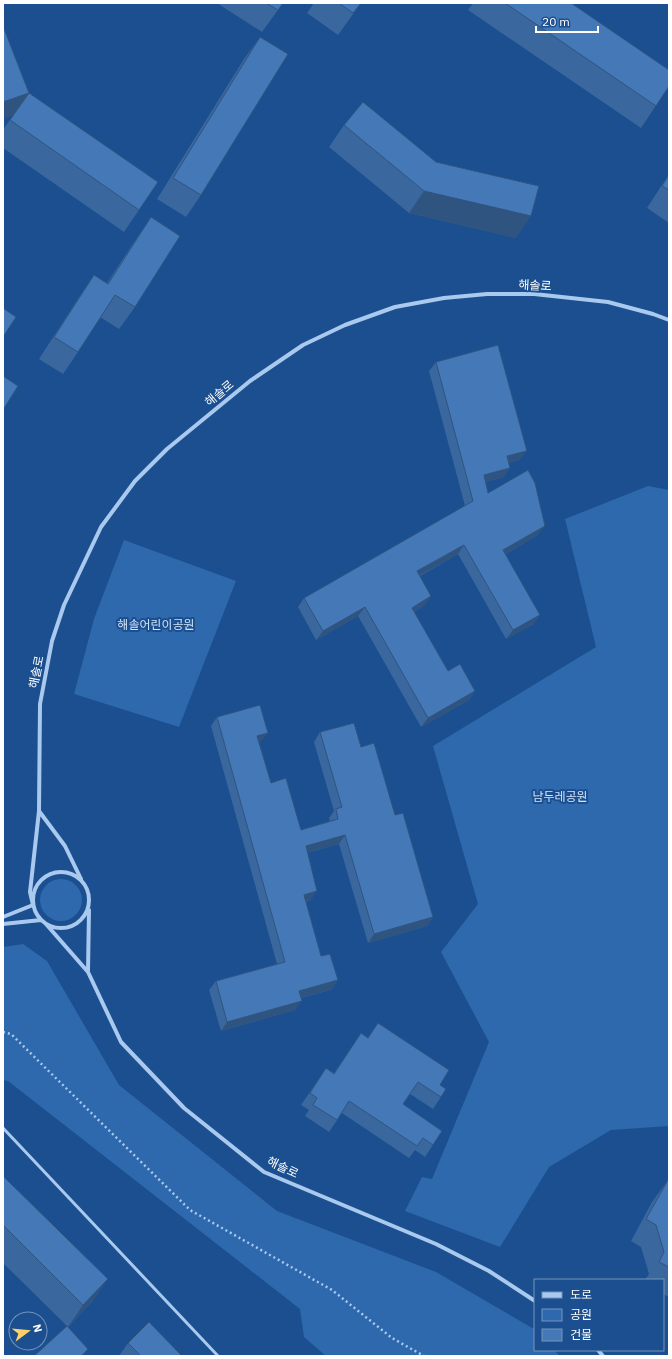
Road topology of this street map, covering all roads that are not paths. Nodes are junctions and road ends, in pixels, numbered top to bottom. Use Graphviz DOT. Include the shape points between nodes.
graph roads {
  1 [pos="669,320"];
  2 [pos="39,811"];
  3 [pos="81,879"];
  4 [pos="33,905"];
  5 [pos="89,906"];
  6 [pos="3,917"];
  7 [pos="41,920"];
  8 [pos="3,924"];
  9 [pos="46,924"];
  10 [pos="88,972"];
  11 [pos="3,1128"];
  12 [pos="534,1300"];
  13 [pos="218,1356"];
  1 -- 2 [label="street, 해솔로" via="608,302 534,294 487,294 444,298 395,307 344,325 303,345 250,381 167,450 135,481 101,527 64,605 52,641 40,704"];
  2 -- 3 [label="street" via="65,846"];
  2 -- 4 [label="street, 해솔로" via="30,892"];
  3 -- 4 [label="street" via="64,871 46,875 34,888"];
  3 -- 5 [label="street" via="89,897"];
  4 -- 6 [label="street"];
  4 -- 7 [label="street"];
  5 -- 9 [label="street" via="85,915 70,927 60,928"];
  5 -- 10 [label="street"];
  7 -- 8 [label="street"];
  7 -- 9 [label="street"];
  9 -- 10 [label="street"];
  10 -- 12 [label="street, 해솔로" via="121,1042 184,1108 264,1172 436,1244 489,1271"];
  11 -- 13 [label="lane"];
}
